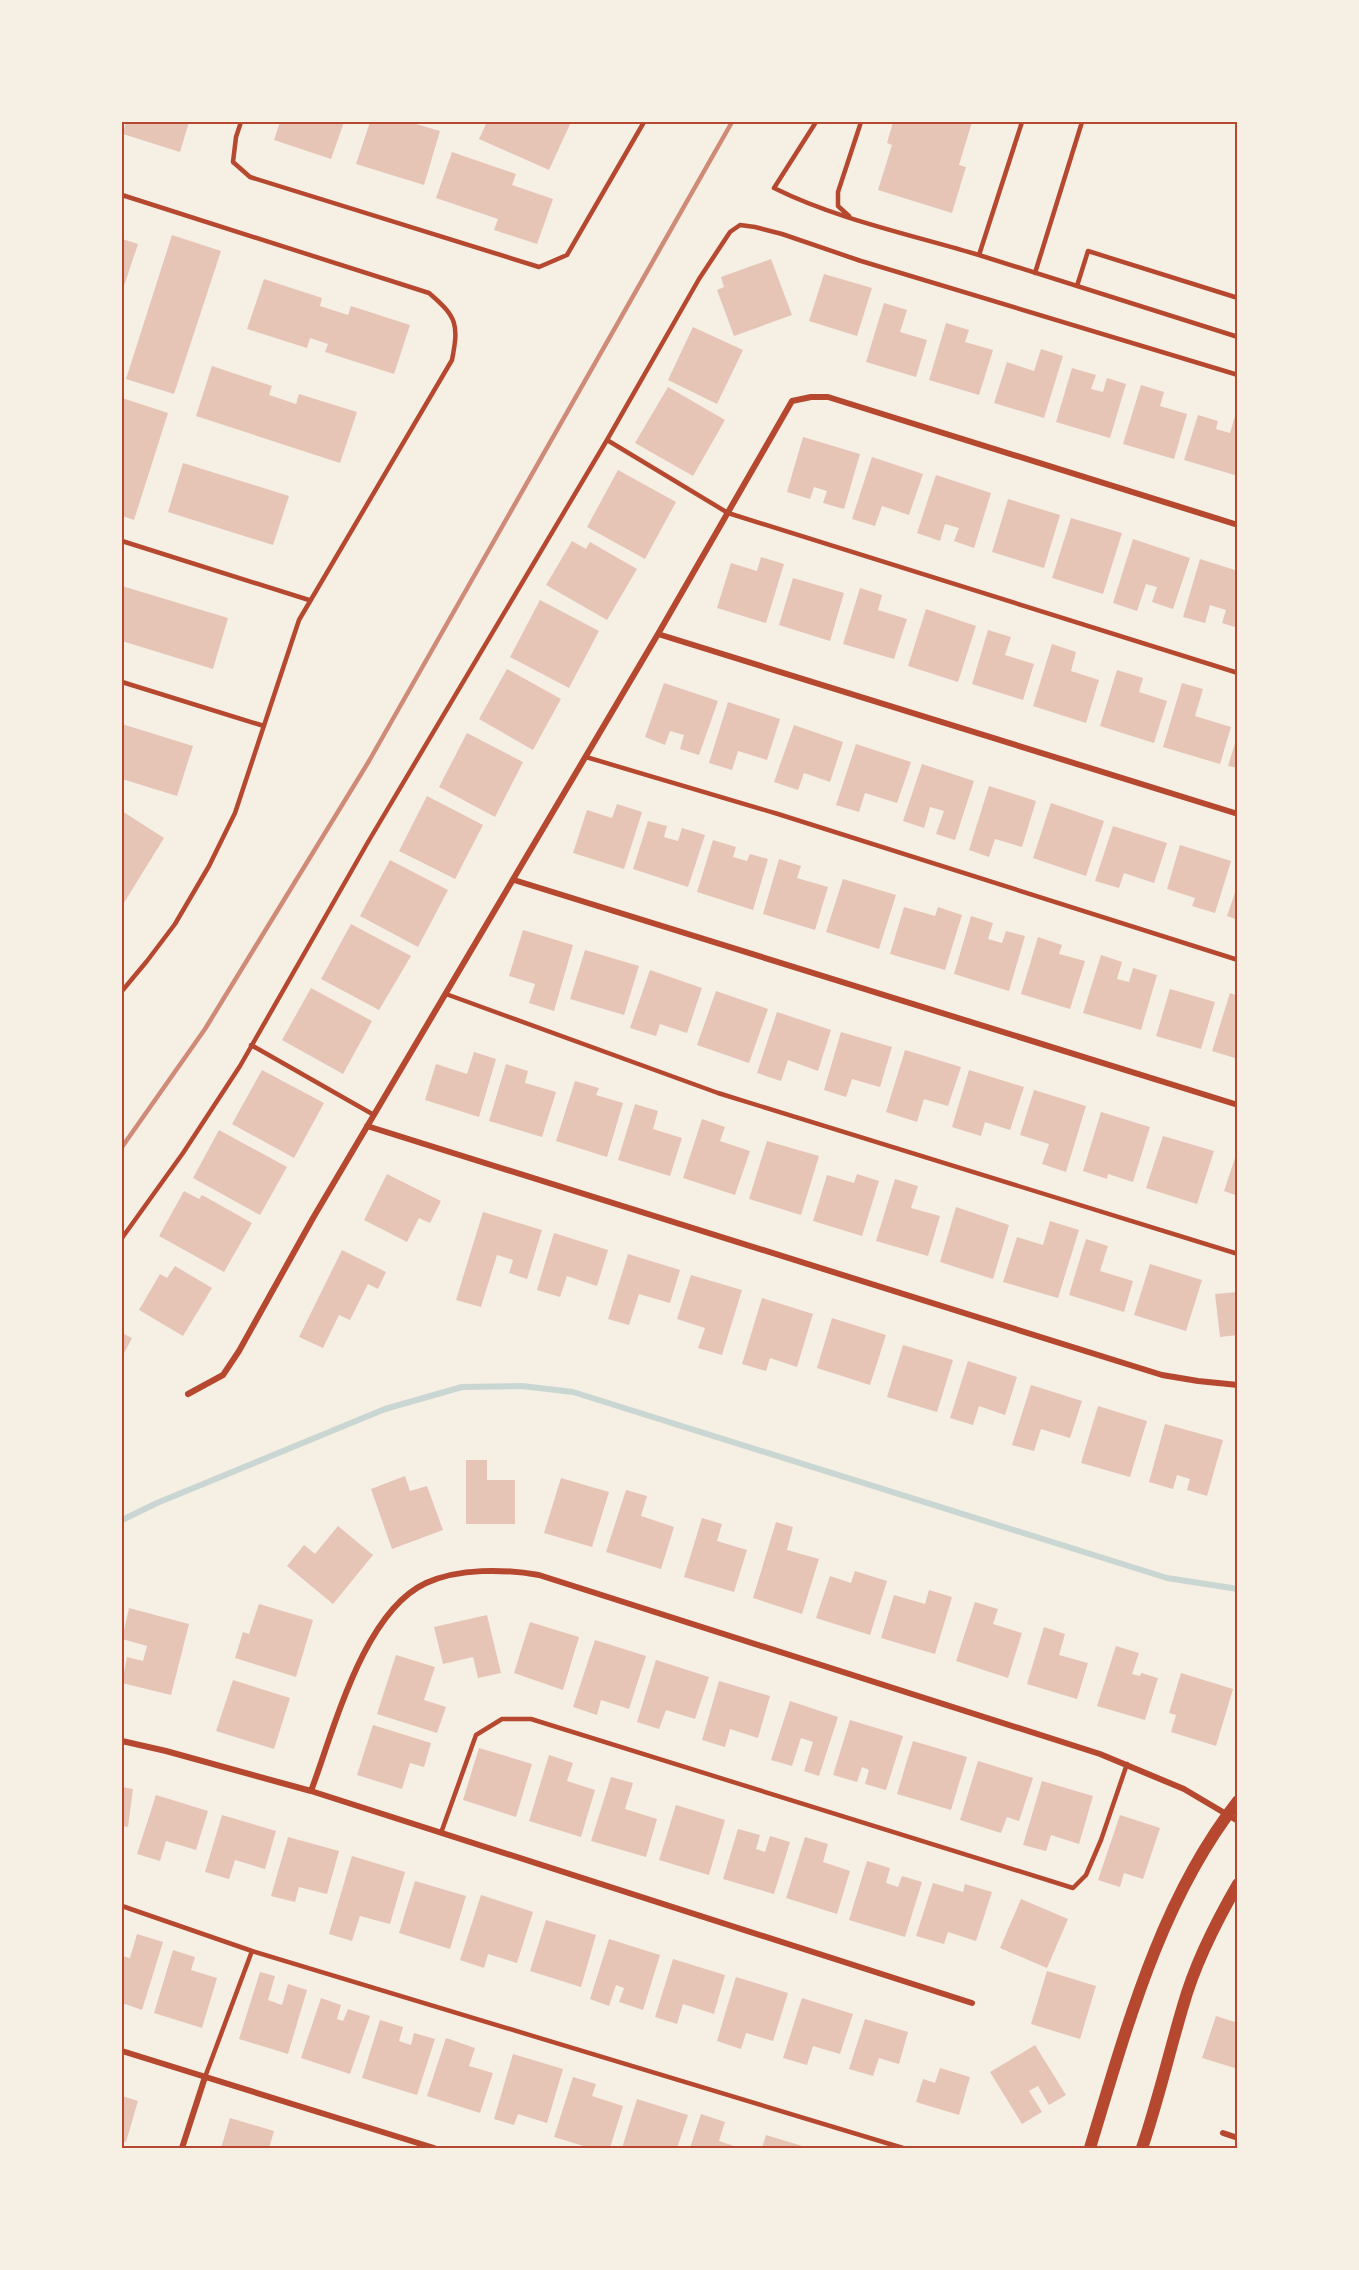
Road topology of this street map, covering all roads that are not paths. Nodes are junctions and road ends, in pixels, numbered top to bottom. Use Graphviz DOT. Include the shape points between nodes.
graph roads {
  1 [pos="241,122"];
  2 [pos="644,122"];
  3 [pos="816,122"];
  4 [pos="861,122"];
  5 [pos="1022,122"];
  6 [pos="1082,122"];
  7 [pos="122,195"];
  8 [pos="851,218"];
  9 [pos="979,255"];
  10 [pos="1035,273"];
  11 [pos="1077,286"];
  12 [pos="1238,298"];
  13 [pos="1238,337"];
  14 [pos="1238,375"];
  15 [pos="607,440"];
  16 [pos="728,513"];
  17 [pos="1238,525"];
  18 [pos="122,541"];
  19 [pos="309,600"];
  20 [pos="658,634"];
  21 [pos="1238,673"];
  22 [pos="122,682"];
  23 [pos="264,726"];
  24 [pos="586,757"];
  25 [pos="1238,814"];
  26 [pos="514,880"];
  27 [pos="1238,960"];
  28 [pos="122,991"];
  29 [pos="446,994"];
  30 [pos="252,1045"];
  31 [pos="1238,1105"];
  32 [pos="374,1115"];
  33 [pos="368,1126"];
  34 [pos="122,1238"];
  35 [pos="1238,1254"];
  36 [pos="1238,1385"];
  37 [pos="188,1394"];
  38 [pos="122,1741"];
  39 [pos="1127,1764"];
  40 [pos="311,1791"];
  41 [pos="1238,1801"];
  42 [pos="1232,1818"];
  43 [pos="441,1833"];
  44 [pos="1238,1884"];
  45 [pos="122,1906"];
  46 [pos="252,1951"];
  47 [pos="972,2003"];
  48 [pos="122,2051"];
  49 [pos="205,2077"];
  50 [pos="1223,2133"];
  51 [pos="1238,2138"];
  52 [pos="182,2148"];
  53 [pos="434,2148"];
  54 [pos="903,2148"];
  55 [pos="1090,2148"];
  56 [pos="1142,2148"];
  1 -- 2 [label="lane" via="233,162 250,177 539,267 567,255"];
  3 -- 8 [label="lane" via="774,188"];
  4 -- 8 [label="lane" via="838,192 838,206"];
  5 -- 9 [label="lane"];
  6 -- 10 [label="lane"];
  7 -- 19 [label="lane" via="429,293 450,311 457,334 452,360"];
  8 -- 9 [label="lane"];
  9 -- 10 [label="lane"];
  10 -- 11 [label="lane"];
  11 -- 12 [label="lane" via="1088,251"];
  11 -- 13 [label="lane"];
  14 -- 15 [label="lane" via="782,234 740,225 730,232 699,279"];
  15 -- 16 [label="lane"];
  15 -- 30 [label="lane"];
  16 -- 17 [label="street" via="792,401 828,397"];
  16 -- 20 [label="street"];
  16 -- 21 [label="lane"];
  18 -- 19 [label="lane"];
  19 -- 23 [label="lane"];
  20 -- 24 [label="street"];
  20 -- 25 [label="street"];
  22 -- 23 [label="lane"];
  23 -- 28 [label="lane" via="235,813 209,866 175,924"];
  24 -- 26 [label="street"];
  24 -- 27 [label="lane"];
  26 -- 29 [label="street"];
  26 -- 31 [label="street"];
  29 -- 32 [label="street"];
  29 -- 35 [label="lane" via="718,1093"];
  30 -- 32 [label="lane"];
  30 -- 34 [label="lane" via="183,1153"];
  32 -- 33 [label="street"];
  33 -- 36 [label="street" via="1162,1375"];
  33 -- 37 [label="street" via="223,1376"];
  38 -- 40 [label="street"];
  39 -- 40 [label="street" via="572,1584 539,1575 491,1570 426,1583 404,1598 377,1627 360,1659"];
  39 -- 42 [label="street" via="1184,1789"];
  39 -- 43 [label="lane" via="1086,1875 1072,1888 531,1719 502,1719 476,1735"];
  40 -- 43 [label="street"];
  41 -- 42 [label="main road"];
  42 -- 55 [label="main road" via="1183,1886 1153,1955"];
  43 -- 47 [label="street"];
  44 -- 56 [label="main road" via="1195,1971"];
  45 -- 46 [label="lane"];
  46 -- 49 [label="lane"];
  46 -- 54 [label="lane"];
  48 -- 49 [label="street"];
  49 -- 52 [label="street"];
  49 -- 53 [label="street"];
  50 -- 51 [label="street"];
}
